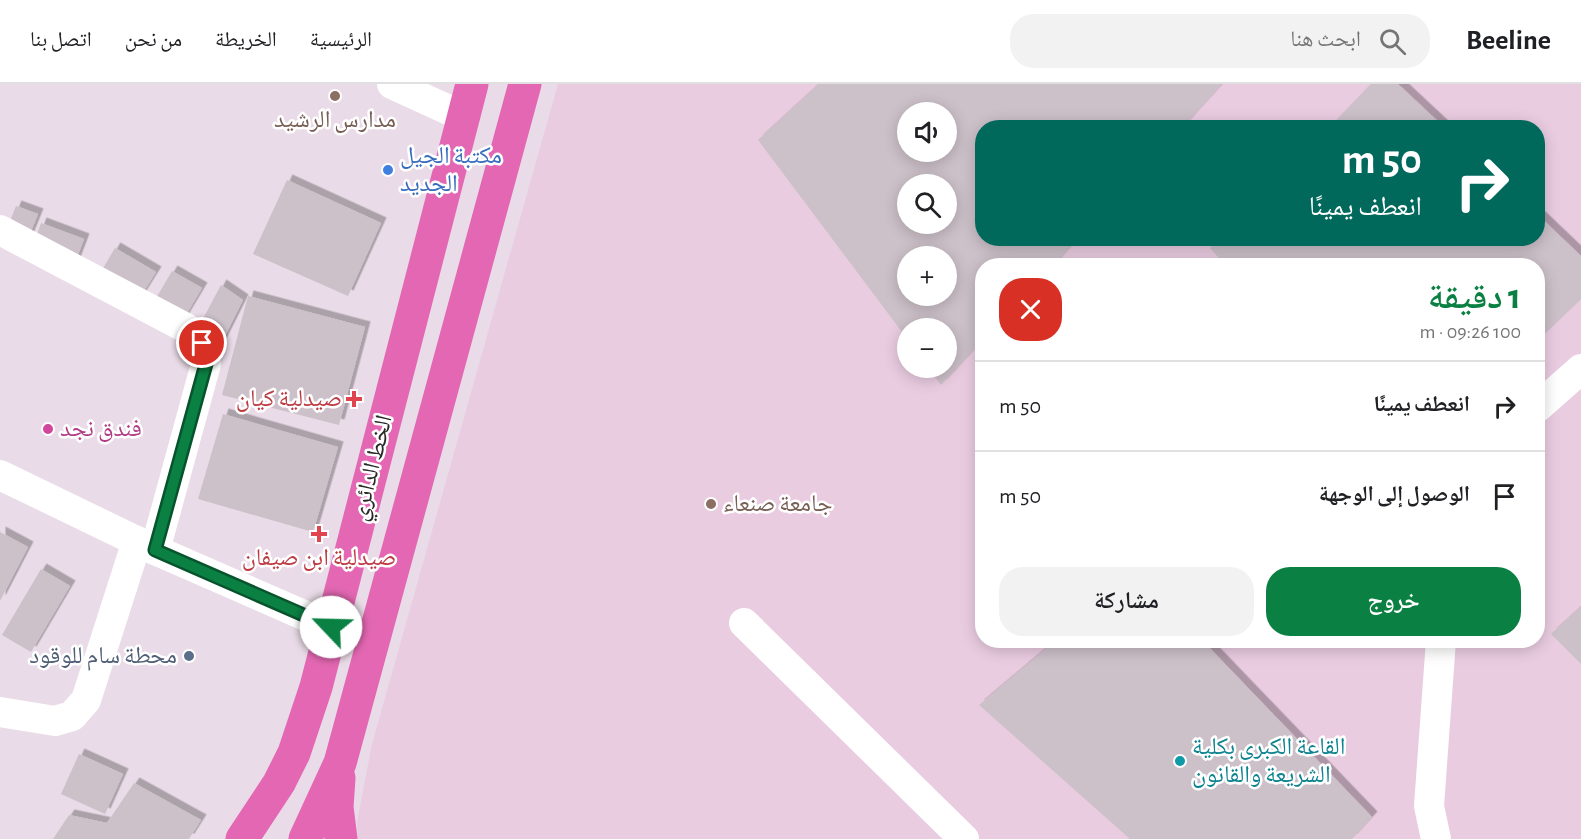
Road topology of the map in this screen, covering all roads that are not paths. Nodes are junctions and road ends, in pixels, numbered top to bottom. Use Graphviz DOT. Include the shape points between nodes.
graph roads {
  1 [pos="392,84"];
  2 [pos="472,84"];
  3 [pos="525,84"];
  4 [pos="462,116"];
  5 [pos="512,130"];
  6 [pos="0,230"];
  7 [pos="1581,369"];
  8 [pos="1545,401"];
  9 [pos="0,475"];
  10 [pos="146,545"];
  11 [pos="744,623"];
  12 [pos="331,627"];
  13 [pos="1440,648"];
  14 [pos="0,712"];
  15 [pos="340,763"];
  16 [pos="242,839"];
  17 [pos="304,839"];
  18 [pos="340,839"];
  19 [pos="964,839"];
  20 [pos="1436,839"];
  1 -- 4 [label="street"];
  2 -- 4 [label="main road, الخط الدائري"];
  3 -- 5 [label="main road, الخط الدائري"];
  4 -- 5 [label="main road"];
  4 -- 12 [label="main road, الخط الدائري"];
  5 -- 15 [label="main road, الخط الدائري"];
  6 -- 10 [label="street" via="186,328 202,343 206,364"];
  7 -- 8 [label="street"];
  9 -- 10 [label="street"];
  10 -- 12 [label="street"];
  10 -- 14 [label="street" via="86,700 72,716 55,721"];
  11 -- 19 [label="street"];
  12 -- 16 [label="main road, الخط الدائري" via="294,753"];
  13 -- 20 [label="street" via="1429,806"];
  15 -- 17 [label="main road, الخط الدائري"];
  15 -- 18 [label="main road"];
}
